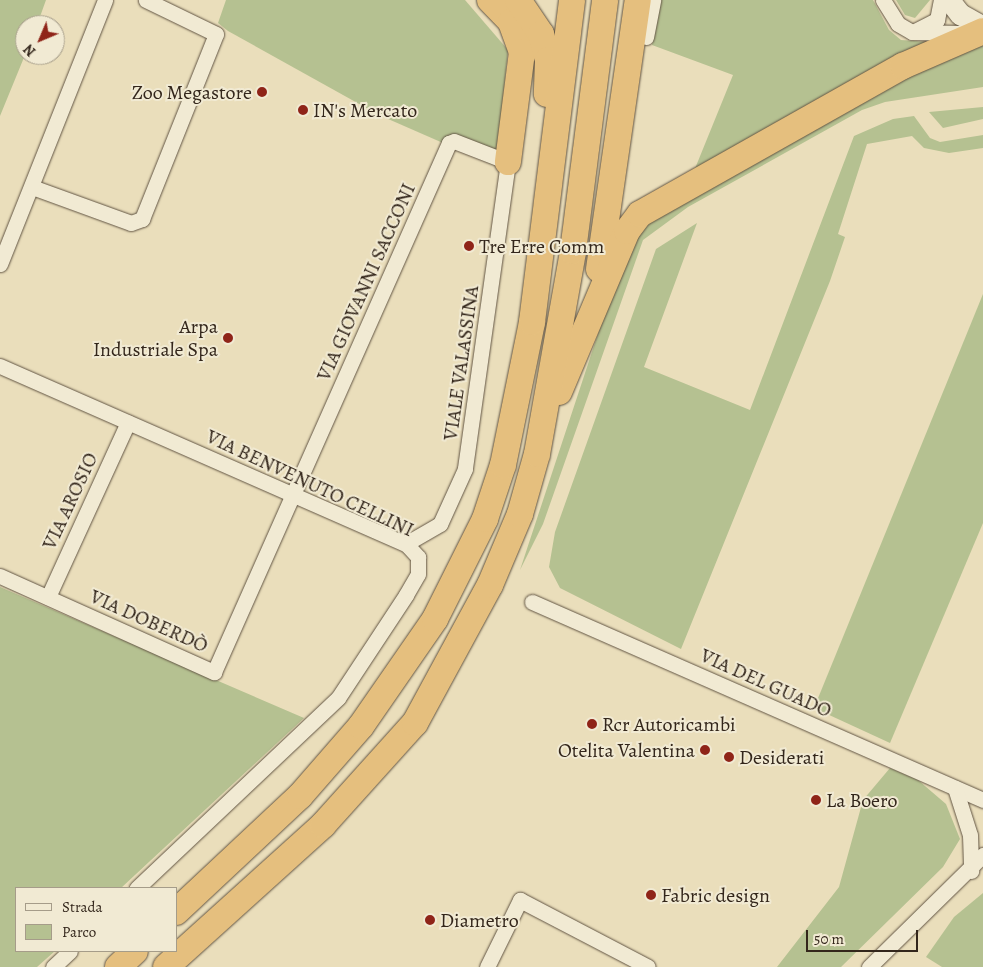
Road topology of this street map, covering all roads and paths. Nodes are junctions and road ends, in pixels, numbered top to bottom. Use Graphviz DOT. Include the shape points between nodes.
graph roads {
  1 [pos="105,0"];
  2 [pos="146,0"];
  3 [pos="490,0"];
  4 [pos="518,0"];
  5 [pos="572,0"];
  6 [pos="606,0"];
  7 [pos="638,0"];
  8 [pos="653,0"];
  9 [pos="883,0"];
  10 [pos="941,0"];
  11 [pos="949,0"];
  12 [pos="983,29"];
  13 [pos="912,32"];
  14 [pos="646,37"];
  15 [pos="508,162"];
  16 [pos="32,187"];
  17 [pos="543,236"];
  18 [pos="0,264"];
  19 [pos="591,314"];
  20 [pos="0,366"];
  21 [pos="128,422"];
  22 [pos="540,439"];
  23 [pos="293,495"];
  24 [pos="406,544"];
  25 [pos="0,576"];
  26 [pos="48,597"];
  27 [pos="532,602"];
  28 [pos="955,788"];
  29 [pos="983,800"];
  30 [pos="983,855"];
  31 [pos="977,867"];
  32 [pos="138,887"];
  33 [pos="178,910"];
  34 [pos="69,952"];
  35 [pos="134,952"];
  36 [pos="53,967"];
  37 [pos="118,967"];
  38 [pos="166,967"];
  39 [pos="487,967"];
  40 [pos="648,967"];
  41 [pos="869,967"];
  1 -- 16 [label="street"];
  2 -- 16 [label="street" via="216,34 142,219 131,223"];
  3 -- 15 [label="highway" via="511,22 522,52"];
  4 -- 17 [label="highway" via="541,34 548,60"];
  5 -- 17 [label="highway"];
  6 -- 22 [label="highway" via="573,251"];
  7 -- 19 [label="highway" via="614,194"];
  8 -- 14 [label="street"];
  9 -- 13 [label="street" via="898,24"];
  10 -- 13 [label="street" via="937,20"];
  11 -- 12 [label="main road" via="960,14"];
  12 -- 13 [label="street" via="949,35"];
  12 -- 19 [label="highway" via="929,52 640,214 627,231"];
  15 -- 23 [label="street, VIA GIOVANNI SACCONI" via="449,143"];
  15 -- 24 [label="street, VIALE VALASSINA" via="465,469 440,524"];
  16 -- 18 [label="street"];
  17 -- 33 [label="highway" via="532,322 503,465 460,576 361,726 300,796"];
  19 -- 22 [label="highway"];
  20 -- 21 [label="street, VIA BENVENUTO CELLINI"];
  21 -- 23 [label="street, VIA BENVENUTO CELLINI"];
  21 -- 26 [label="street, VIA AROSIO"];
  22 -- 38 [label="highway" via="520,514 490,586 415,722 323,825"];
  23 -- 24 [label="street, VIA BENVENUTO CELLINI"];
  23 -- 26 [label="street, VIA DOBERDÒ" via="214,672"];
  24 -- 32 [label="street, VIA BENVENUTO CELLINI" via="418,557 418,574 338,698"];
  25 -- 26 [label="street, VIA DOBERDÒ"];
  27 -- 28 [label="street, VIA DEL GUADO"];
  28 -- 29 [label="street, VIA DEL GUADO"];
  28 -- 31 [label="street"];
  30 -- 31 [label="street"];
  31 -- 41 [label="street"];
  34 -- 36 [label="street"];
  35 -- 37 [label="highway"];
  39 -- 40 [label="street" via="520,900"];
}
